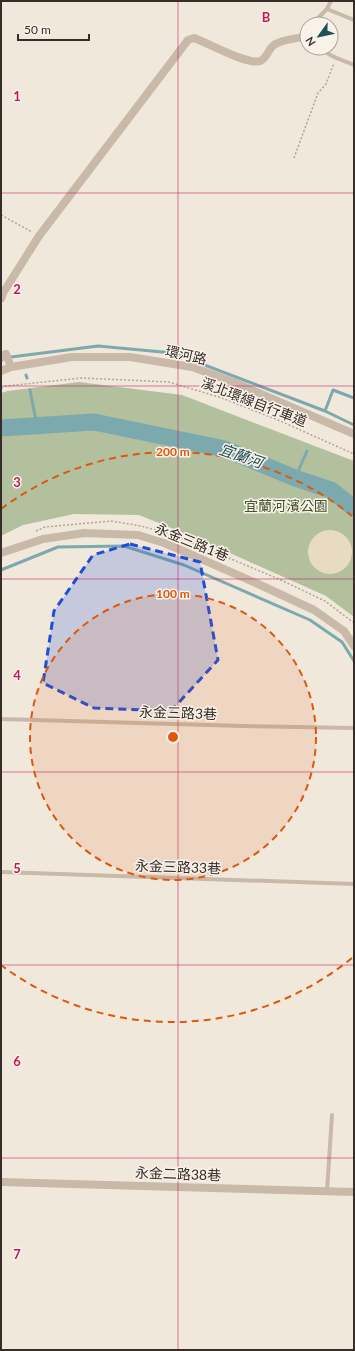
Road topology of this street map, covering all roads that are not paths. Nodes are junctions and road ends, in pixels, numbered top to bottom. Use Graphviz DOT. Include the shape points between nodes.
graph roads {
  1 [pos="331,1"];
  2 [pos="327,9"];
  3 [pos="320,16"];
  4 [pos="354,20"];
  5 [pos="299,38"];
  6 [pos="332,56"];
  7 [pos="354,65"];
  8 [pos="1,299"];
  9 [pos="1,356"];
  10 [pos="11,367"];
  11 [pos="1,371"];
  12 [pos="354,434"];
  13 [pos="1,553"];
  14 [pos="354,646"];
  15 [pos="1,719"];
  16 [pos="354,728"];
  17 [pos="1,872"];
  18 [pos="354,884"];
  19 [pos="332,1115"];
  20 [pos="1,1182"];
  21 [pos="327,1191"];
  22 [pos="354,1192"];
  1 -- 2 [label="lane"];
  2 -- 3 [label="lane"];
  2 -- 4 [label="lane"];
  5 -- 8 [label="street" via="278,42 258,62 230,54 194,38 188,40 39,236"];
  6 -- 7 [label="lane"];
  9 -- 10 [label="street" via="6,354"];
  10 -- 11 [label="street, 環河路"];
  10 -- 12 [label="street, 環河路" via="72,357 130,357 192,367 236,383"];
  13 -- 14 [label="street, 永金三路1巷" via="44,539 84,534 138,535 183,550 314,610 344,631"];
  15 -- 16 [label="lane, 永金三路3巷"];
  17 -- 18 [label="lane, 永金三路33巷"];
  19 -- 21 [label="lane"];
  20 -- 21 [label="street, 永金二路38巷"];
  21 -- 22 [label="street, 永金二路38巷"];
}
